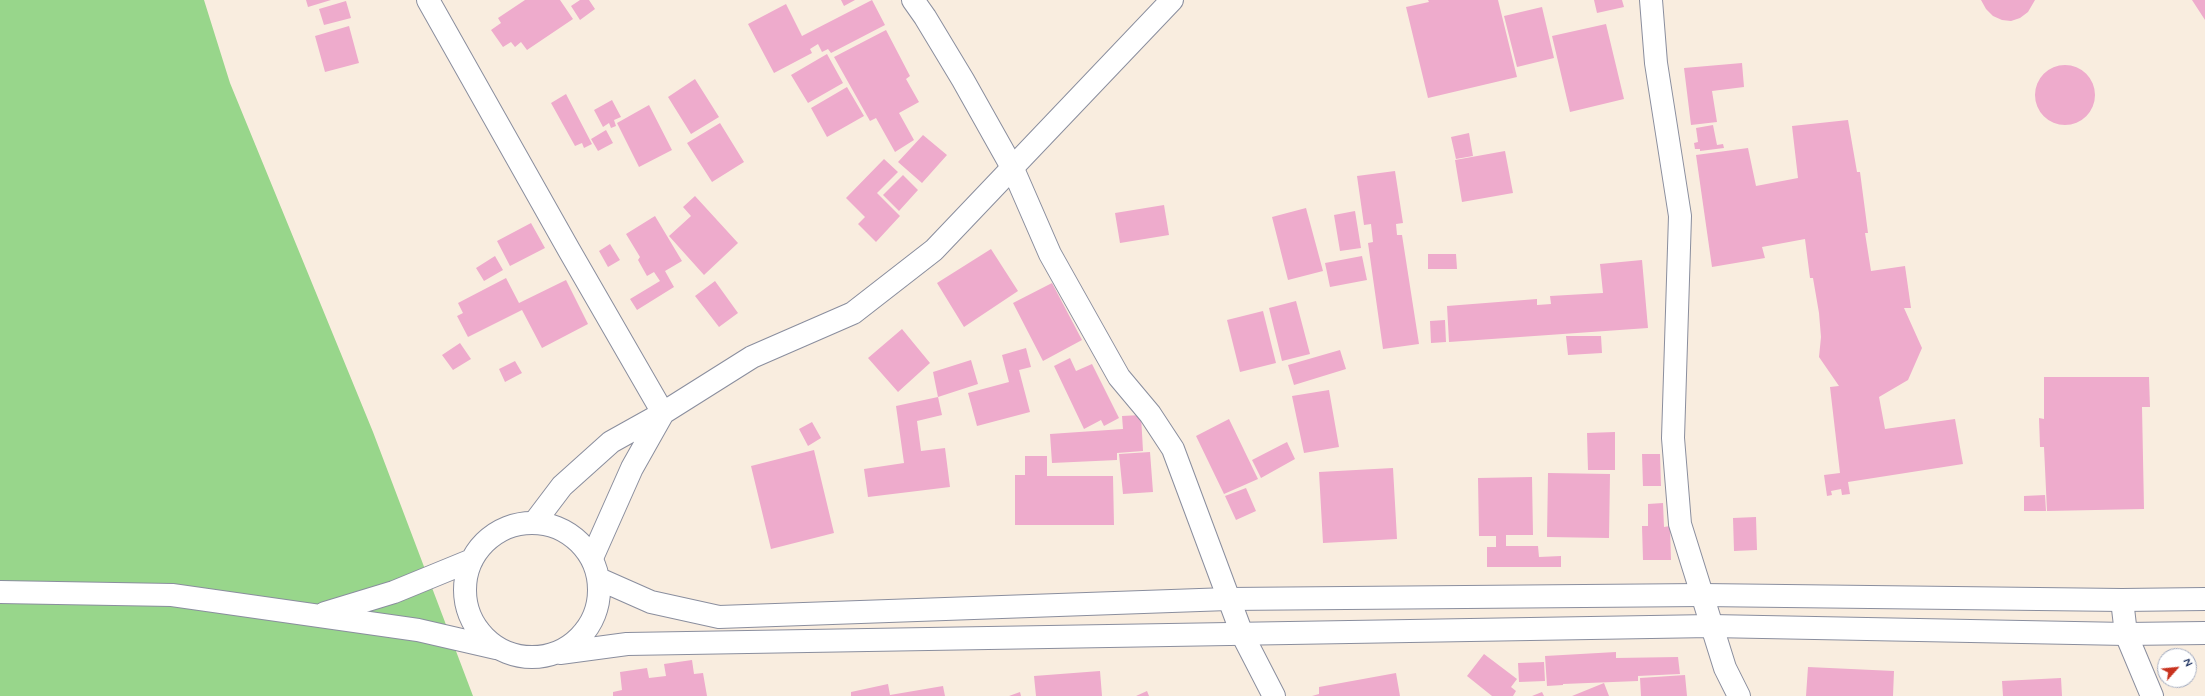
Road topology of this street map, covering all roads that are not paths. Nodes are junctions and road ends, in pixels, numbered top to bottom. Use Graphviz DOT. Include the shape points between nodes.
graph roads {
  1 [pos="428,0"];
  2 [pos="913,0"];
  3 [pos="1172,0"];
  4 [pos="1651,0"];
  5 [pos="1013,169"];
  6 [pos="663,413"];
  7 [pos="534,523"];
  8 [pos="592,558"];
  9 [pos="472,560"];
  10 [pos="599,579"];
  11 [pos="0,592"];
  12 [pos="1702,595"];
  13 [pos="1228,599"];
  14 [pos="2205,599"];
  15 [pos="2122,600"];
  16 [pos="320,615"];
  17 [pos="1711,626"];
  18 [pos="2205,633"];
  19 [pos="1242,634"];
  20 [pos="2126,634"];
  21 [pos="496,648"];
  22 [pos="560,653"];
  23 [pos="1274,696"];
  24 [pos="1739,696"];
  25 [pos="2152,696"];
  1 -- 6 [label="main road"];
  2 -- 5 [label="main road" via="926,17"];
  3 -- 5 [label="main road"];
  4 -- 12 [label="main road" via="1656,63 1680,216 1673,438 1679,516"];
  5 -- 6 [label="main road" via="934,250 852,313 752,357"];
  5 -- 13 [label="main road" via="1050,254 1119,377 1150,414 1173,449"];
  6 -- 7 [label="main road" via="611,442 562,486"];
  6 -- 8 [label="main road" via="632,468"];
  7 -- 8 [label="main road" via="551,525 567,533 581,543"];
  7 -- 9 [label="main road" via="515,525 498,532 483,544"];
  8 -- 10 [label="main road"];
  9 -- 16 [label="main road" via="394,592"];
  9 -- 21 [label="main road" via="465,584 467,608 478,631"];
  10 -- 13 [label="main road" via="651,602 719,617"];
  10 -- 22 [label="main road" via="599,601 592,623 579,641"];
  11 -- 16 [label="main road" via="172,595"];
  12 -- 13 [label="main road"];
  12 -- 15 [label="main road"];
  12 -- 17 [label="main road"];
  13 -- 19 [label="main road"];
  14 -- 15 [label="main road"];
  15 -- 20 [label="main road"];
  16 -- 21 [label="main road" via="418,630"];
  17 -- 19 [label="main road"];
  17 -- 20 [label="main road"];
  17 -- 24 [label="main road" via="1725,668"];
  18 -- 20 [label="main road"];
  19 -- 22 [label="main road" via="628,644"];
  19 -- 23 [label="main road"];
  20 -- 25 [label="main road"];
  21 -- 22 [label="main road" via="517,656 538,658"];
}
